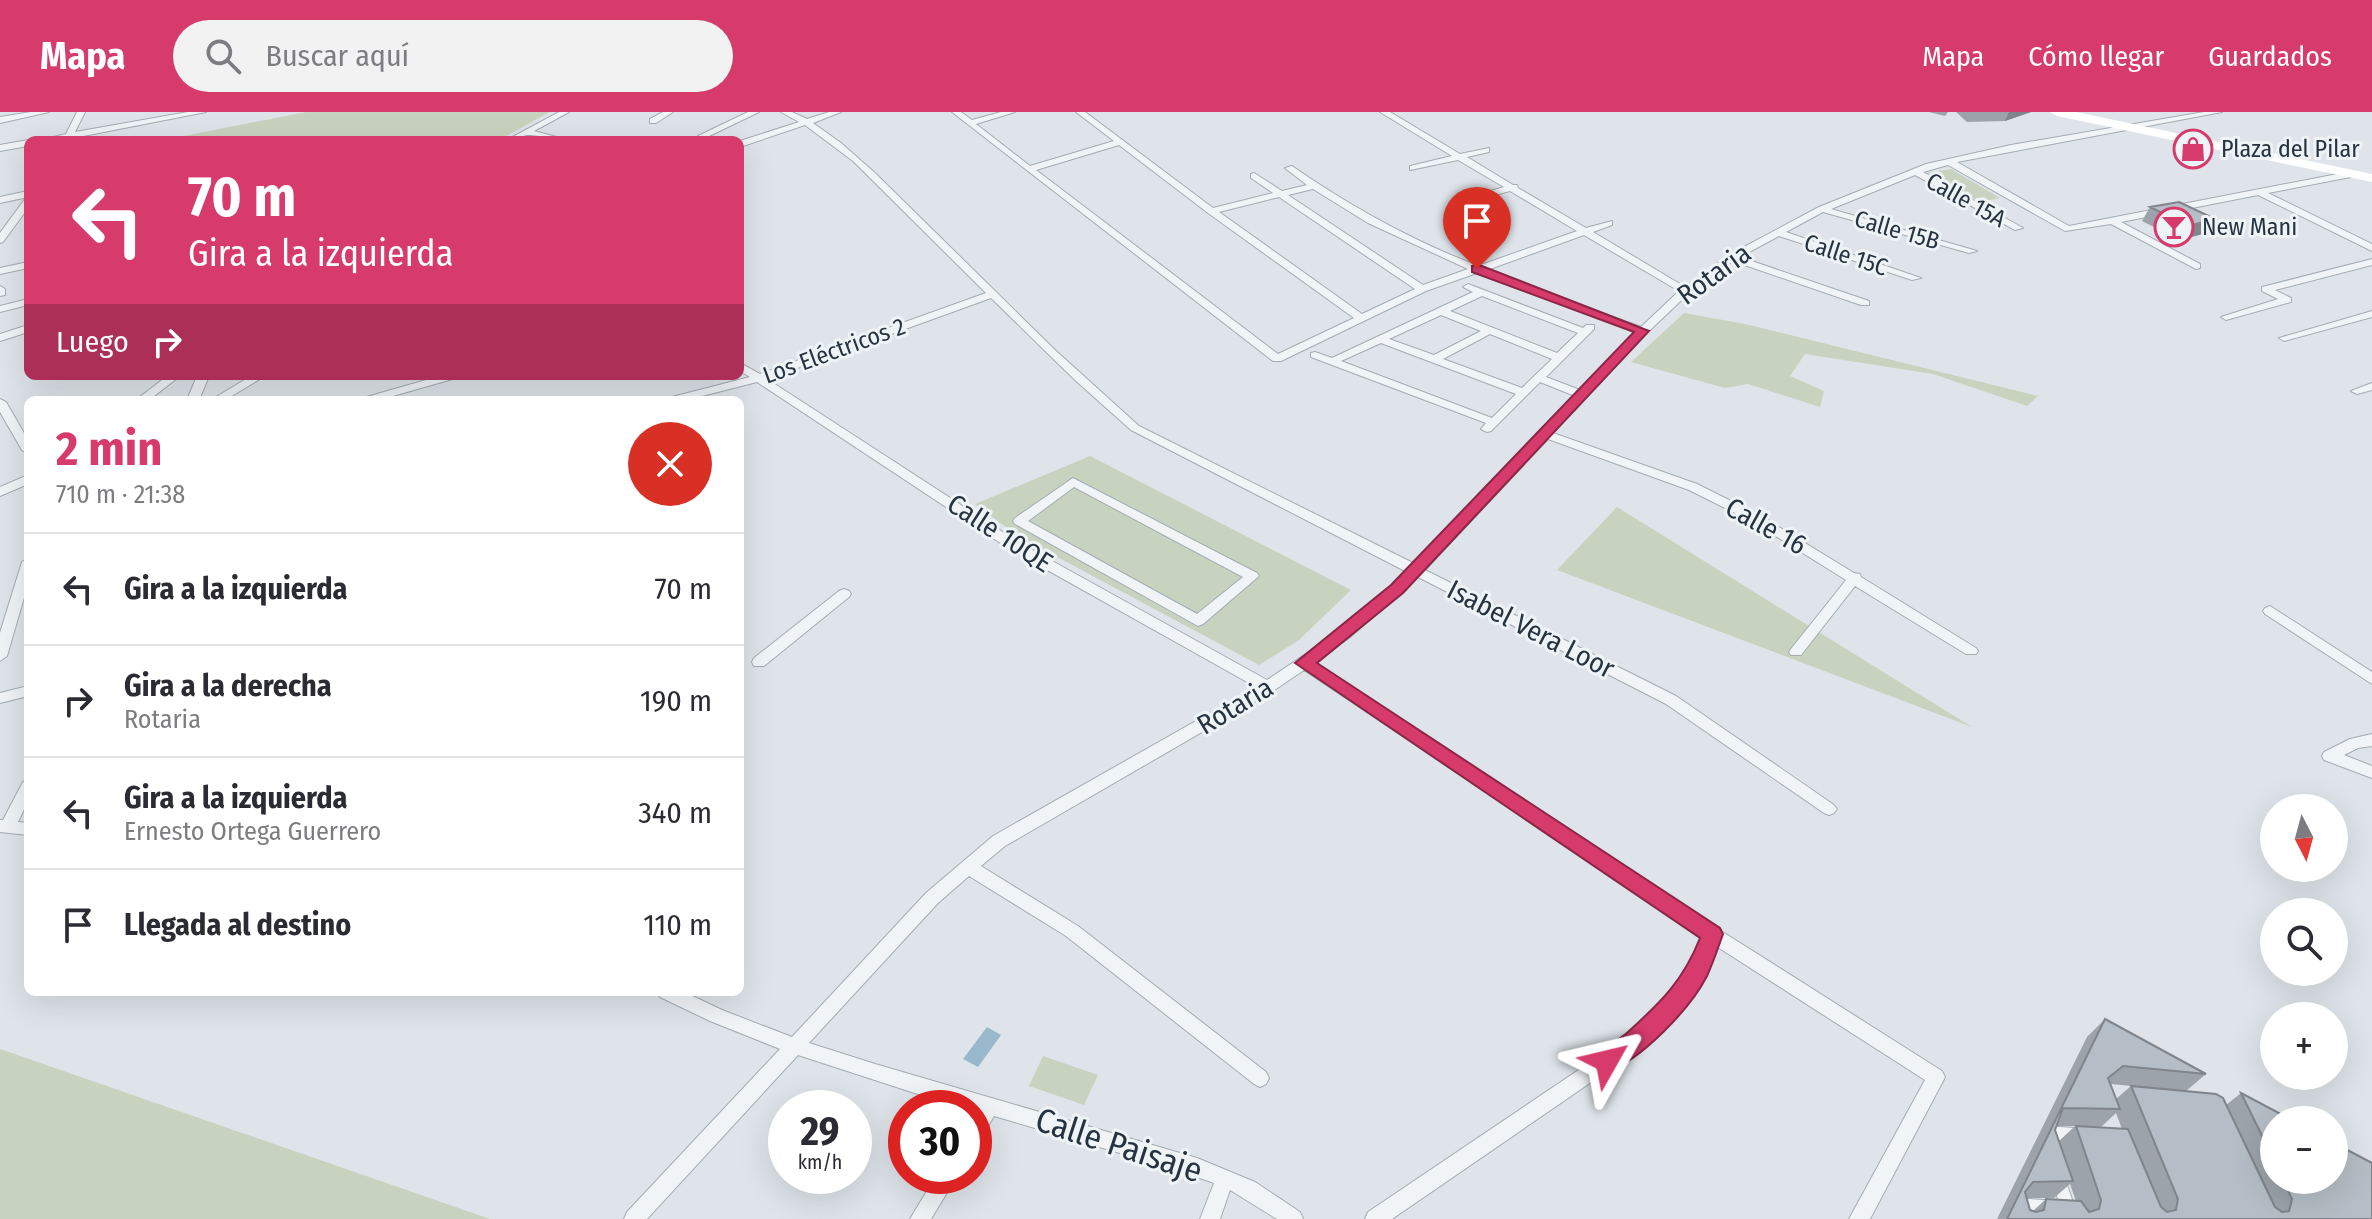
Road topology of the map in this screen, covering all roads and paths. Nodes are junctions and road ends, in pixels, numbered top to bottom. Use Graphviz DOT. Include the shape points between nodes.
graph roads {
  1 [pos="45,112"];
  2 [pos="81,112"];
  3 [pos="202,112"];
  4 [pos="565,112"];
  5 [pos="669,112"];
  6 [pos="755,112"];
  7 [pos="785,112"];
  8 [pos="837,112"];
  9 [pos="956,112"];
  10 [pos="1011,112"];
  11 [pos="1080,112"];
  12 [pos="1384,112"];
  13 [pos="2057,112"];
  14 [pos="2086,112"];
  15 [pos="2218,112"];
  16 [pos="17,114"];
  17 [pos="174,118"];
  18 [pos="0,120"];
  19 [pos="807,120"];
  20 [pos="653,121"];
  21 [pos="970,123"];
  22 [pos="2151,125"];
  23 [pos="2135,128"];
  24 [pos="526,132"];
  25 [pos="70,136"];
  26 [pos="80,136"];
  27 [pos="518,136"];
  28 [pos="545,136"];
  29 [pos="702,136"];
  30 [pos="1121,142"];
  31 [pos="744,143"];
  32 [pos="24,144"];
  33 [pos="0,148"];
  34 [pos="1486,150"];
  35 [pos="1459,157"];
  36 [pos="1948,161"];
  37 [pos="1289,168"];
  38 [pos="1413,168"];
  39 [pos="1029,169"];
  40 [pos="1915,171"];
  41 [pos="2372,171"];
  42 [pos="2353,174"];
  43 [pos="1254,176"];
  44 [pos="2372,178"];
  45 [pos="1313,186"];
  46 [pos="1514,187"];
  47 [pos="2260,192"];
  48 [pos="24,195"];
  49 [pos="1278,195"];
  50 [pos="0,200"];
  51 [pos="1464,202"];
  52 [pos="24,207"];
  53 [pos="1822,209"];
  54 [pos="1211,211"];
  55 [pos="2113,221"];
  56 [pos="1609,223"];
  57 [pos="2018,228"];
  58 [pos="1587,230"];
  59 [pos="1777,232"];
  60 [pos="0,240"];
  61 [pos="2372,248"];
  62 [pos="1972,251"];
  63 [pos="1732,257"];
  64 [pos="2372,262"];
  65 [pos="24,266"];
  66 [pos="2196,266"];
  67 [pos="1477,269"];
  68 [pos="0,271"];
  69 [pos="1916,278"];
  70 [pos="1468,287"];
  71 [pos="1422,289"];
  72 [pos="1685,291"];
  73 [pos="1482,292"];
  74 [pos="993,294"];
  75 [pos="24,303"];
  76 [pos="1865,303"];
  77 [pos="0,309"];
  78 [pos="1441,311"];
  79 [pos="2372,314"];
  80 [pos="2226,317"];
  81 [pos="1361,318"];
  82 [pos="24,329"];
  83 [pos="1489,331"];
  84 [pos="1643,331"];
  85 [pos="0,338"];
  86 [pos="2284,338"];
  87 [pos="1380,339"];
  88 [pos="1315,355"];
  89 [pos="1559,358"];
  90 [pos="1435,359"];
  91 [pos="1333,361"];
  92 [pos="744,368"];
  93 [pos="1542,375"];
  94 [pos="760,378"];
  95 [pos="169,380"];
  96 [pos="252,380"];
  97 [pos="438,380"];
  98 [pos="2372,386"];
  99 [pos="1585,391"];
  100 [pos="2357,391"];
  101 [pos="1524,393"];
  102 [pos="147,396"];
  103 [pos="224,396"];
  104 [pos="381,396"];
  105 [pos="688,396"];
  106 [pos="0,402"];
  107 [pos="1546,434"];
  108 [pos="24,443"];
  109 [pos="24,481"];
  110 [pos="0,492"];
  111 [pos="1416,571"];
  112 [pos="1252,576"];
  113 [pos="1855,577"];
  114 [pos="24,588"];
  115 [pos="844,594"];
  116 [pos="2270,611"];
  117 [pos="2,640"];
  118 [pos="1971,651"];
  119 [pos="1796,652"];
  120 [pos="0,656"];
  121 [pos="759,662"];
  122 [pos="1304,663"];
  123 [pos="2372,679"];
  124 [pos="1268,687"];
  125 [pos="24,692"];
  126 [pos="0,698"];
  127 [pos="2372,740"];
  128 [pos="2372,772"];
  129 [pos="24,792"];
  130 [pos="1829,809"];
  131 [pos="3,826"];
  132 [pos="24,829"];
  133 [pos="967,866"];
  134 [pos="1712,934"];
  135 [pos="675,996"];
  136 [pos="795,1045"];
  137 [pos="1260,1078"];
  138 [pos="942,1090"];
  139 [pos="992,1105"];
  140 [pos="2099,1136"];
  141 [pos="1225,1179"];
  142 [pos="936,1194"];
  143 [pos="2070,1213"];
  144 [pos="634,1219"];
  145 [pos="920,1219"];
  146 [pos="1210,1219"];
  147 [pos="1293,1219"];
  148 [pos="1375,1219"];
  149 [pos="1859,1219"];
  150 [pos="2019,1219"];
  1 -- 16 [label="street"];
  2 -- 25 [label="street"];
  3 -- 17 [label="street"];
  4 -- 24 [label="street"];
  5 -- 20 [label="street"];
  6 -- 29 [label="street"];
  7 -- 19 [label="street"];
  8 -- 19 [label="street"];
  9 -- 21 [label="street"];
  10 -- 21 [label="street"];
  11 -- 30 [label="street"];
  12 -- 35 [label="street"];
  13 -- 23 [label="main road"];
  14 -- 22 [label="main road"];
  15 -- 22 [label="street, Rotaria"];
  16 -- 18 [label="street"];
  17 -- 26 [label="street"];
  19 -- 31 [label="street"];
  19 -- 74 [label="street, Isabel Vera Loor"];
  21 -- 39 [label="street"];
  22 -- 23 [label="street, Rotaria"];
  22 -- 41 [label="main road"];
  23 -- 36 [label="street, Rotaria"];
  23 -- 42 [label="main road"];
  24 -- 27 [label="street"];
  24 -- 28 [label="street"];
  30 -- 39 [label="street"];
  30 -- 54 [label="street"];
  32 -- 33 [label="street"];
  34 -- 35 [label="street"];
  35 -- 38 [label="street"];
  35 -- 46 [label="street"];
  36 -- 40 [label="street, Rotaria"];
  36 -- 55 [label="street" via="2068,229"];
  37 -- 45 [label="street"];
  39 -- 81 [label="street" via="1277,359"];
  40 -- 53 [label="street, Rotaria"];
  40 -- 57 [label="street, Calle 15A"];
  42 -- 44 [label="main road"];
  42 -- 47 [label="street"];
  43 -- 49 [label="street"];
  45 -- 49 [label="street"];
  45 -- 67 [label="street" via="1413,244"];
  46 -- 51 [label="street"];
  46 -- 58 [label="street"];
  47 -- 55 [label="street"];
  47 -- 61 [label="street"];
  48 -- 50 [label="street"];
  49 -- 54 [label="street"];
  49 -- 71 [label="street"];
  52 -- 60 [label="street"];
  53 -- 59 [label="street, Rotaria"];
  53 -- 62 [label="street, Calle 15B"];
  54 -- 81 [label="street"];
  55 -- 66 [label="street"];
  56 -- 58 [label="street"];
  58 -- 67 [label="street"];
  58 -- 72 [label="street"];
  59 -- 63 [label="street, Rotaria"];
  59 -- 69 [label="street, Calle 15C"];
  63 -- 72 [label="street, Rotaria"];
  63 -- 76 [label="street"];
  64 -- 80 [label="street" via="2266,289 2287,300"];
  65 -- 68 [label="street"];
  67 -- 71 [label="street"];
  67 -- 84 [label="street"];
  70 -- 73 [label="street"];
  71 -- 81 [label="street"];
  72 -- 84 [label="street, Rotaria"];
  73 -- 78 [label="street"];
  73 -- 89 [label="street" via="1587,330"];
  74 -- 94 [label="street, Los Eléctricos 2"];
  74 -- 111 [label="street, Isabel Vera Loor" via="1135,428"];
  75 -- 77 [label="street"];
  78 -- 83 [label="street"];
  78 -- 87 [label="street"];
  79 -- 86 [label="street"];
  82 -- 85 [label="street"];
  83 -- 89 [label="street"];
  83 -- 90 [label="street"];
  84 -- 99 [label="street, Rotaria"];
  87 -- 90 [label="street"];
  87 -- 91 [label="street"];
  88 -- 91 [label="street"];
  89 -- 93 [label="street"];
  90 -- 101 [label="street"];
  91 -- 101 [label="street" via="1490,426"];
  92 -- 94 [label="street, Calle 10QE"];
  93 -- 99 [label="street"];
  93 -- 101 [label="street"];
  94 -- 105 [label="street, Los Eléctricos 2"];
  94 -- 124 [label="street, Calle 10QE" via="1013,545"];
  95 -- 102 [label="street"];
  96 -- 103 [label="street"];
  97 -- 104 [label="street"];
  98 -- 100 [label="street"];
  99 -- 107 [label="street, Rotaria"];
  106 -- 108 [label="street"];
  107 -- 111 [label="street, Rotaria"];
  107 -- 113 [label="street, Calle 16" via="1693,487"];
  109 -- 110 [label="street"];
  111 -- 122 [label="street, Rotaria" via="1357,625"];
  111 -- 130 [label="street, Isabel Vera Loor" via="1671,700"];
  112 -- 112 [label="street" via="1073,482 1019,521 1198,621"];
  113 -- 118 [label="street, Calle 16"];
  113 -- 119 [label="street"];
  114 -- 117 [label="street"];
  115 -- 121 [label="street"];
  116 -- 123 [label="street"];
  117 -- 120 [label="street"];
  122 -- 124 [label="street, Rotaria"];
  122 -- 134 [label="street"];
  124 -- 133 [label="street, Rotaria" via="1026,824"];
  125 -- 126 [label="street"];
  127 -- 128 [label="street" via="2329,756"];
  129 -- 131 [label="street"];
  131 -- 132 [label="street"];
  133 -- 136 [label="street, Rotaria"];
  133 -- 137 [label="street" via="1072,931"];
  134 -- 148 [label="street" via="1698,972 1676,1003 1632,1044"];
  134 -- 149 [label="street" via="1936,1077"];
  135 -- 136 [label="street, Calle Paisaje"];
  136 -- 138 [label="street, Calle Paisaje"];
  136 -- 144 [label="street, Rotaria"];
  139 -- 141 [label="street, Calle Paisaje"];
  140 -- 143 [label="street" via="2051,1133 2046,1145"];
  141 -- 146 [label="street"];
  141 -- 147 [label="street, Calle Paisaje"];
  142 -- 145 [label="street"];
  143 -- 150 [label="street" via="2021,1205 2016,1210"];
}
